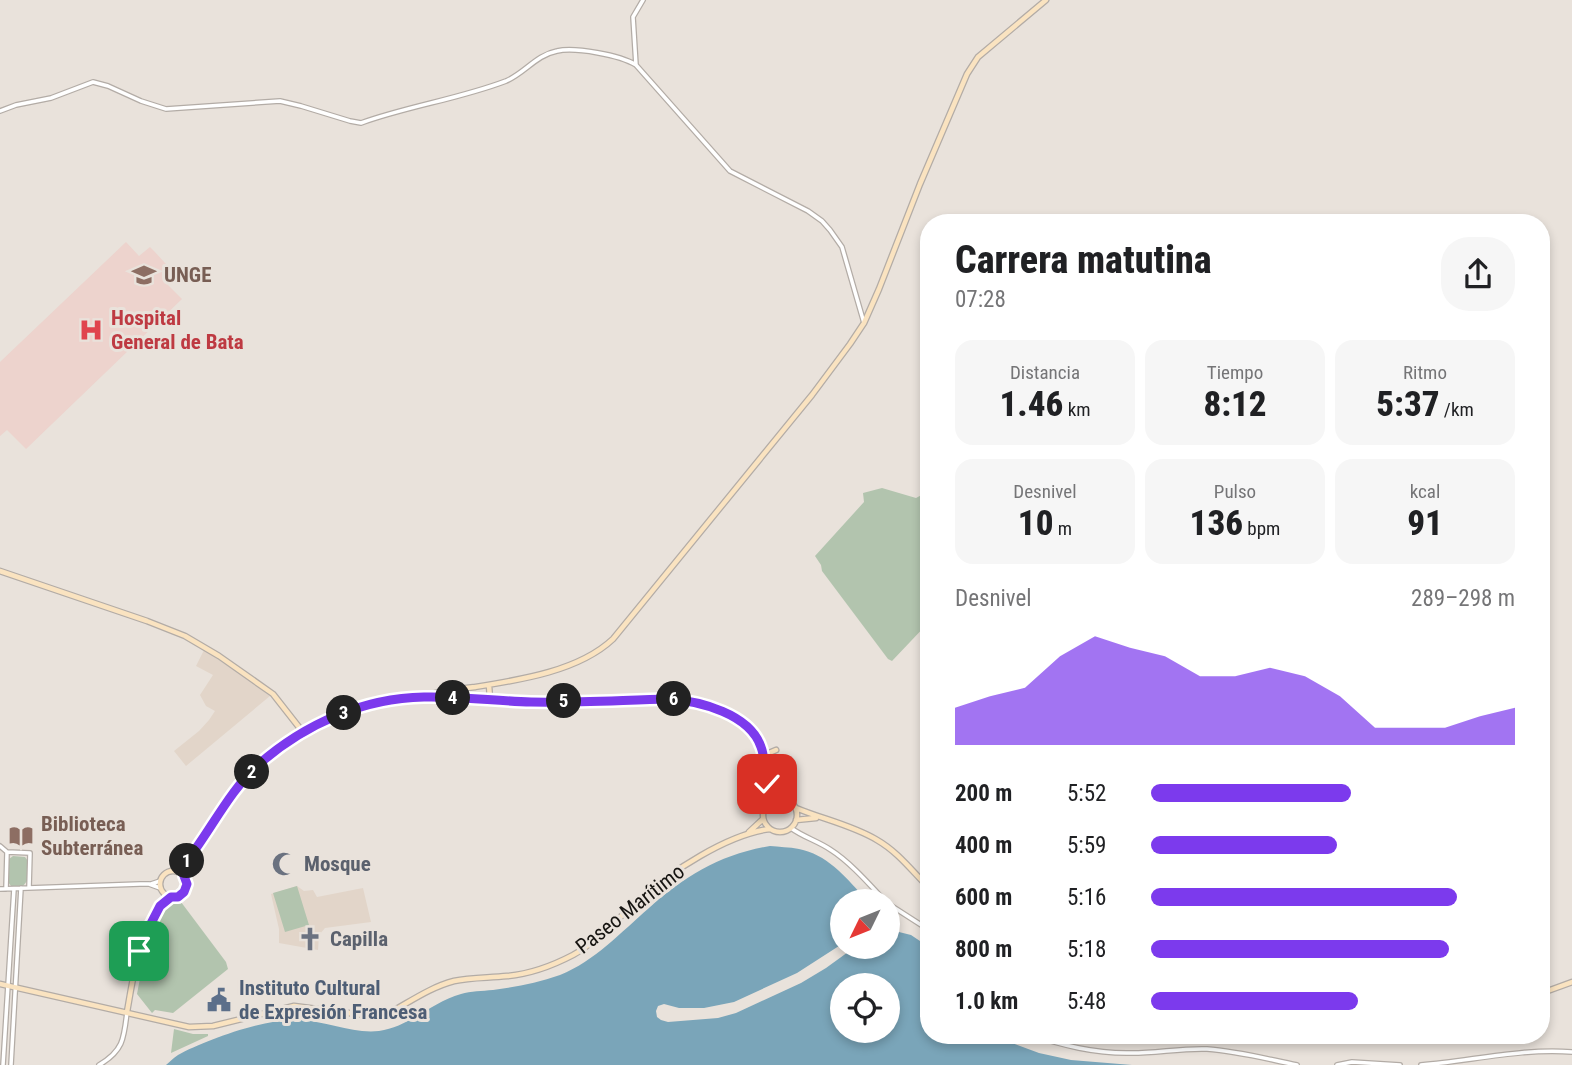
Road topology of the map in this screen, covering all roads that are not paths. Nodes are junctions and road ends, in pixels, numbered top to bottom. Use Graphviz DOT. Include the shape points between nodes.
graph roads {
  1 [pos="643,0"];
  2 [pos="1046,0"];
  3 [pos="635,65"];
  4 [pos="0,111"];
  5 [pos="863,323"];
  6 [pos="0,571"];
  7 [pos="489,685"];
  8 [pos="422,697"];
  9 [pos="490,699"];
  10 [pos="302,732"];
  11 [pos="776,750"];
  12 [pos="763,762"];
  13 [pos="765,779"];
  14 [pos="780,798"];
  15 [pos="767,803"];
  16 [pos="796,808"];
  17 [pos="821,818"];
  18 [pos="763,819"];
  19 [pos="796,820"];
  20 [pos="791,828"];
  21 [pos="770,829"];
  22 [pos="746,835"];
  23 [pos="0,846"];
  24 [pos="7,852"];
  25 [pos="186,862"];
  26 [pos="176,871"];
  27 [pos="184,876"];
  28 [pos="920,878"];
  29 [pos="161,887"];
  30 [pos="21,888"];
  31 [pos="29,888"];
  32 [pos="0,889"];
  33 [pos="6,889"];
  34 [pos="14,889"];
  35 [pos="873,889"];
  36 [pos="171,897"];
  37 [pos="160,906"];
  38 [pos="900,911"];
  39 [pos="920,924"];
  40 [pos="1572,982"];
  41 [pos="0,984"];
  42 [pos="12,986"];
  43 [pos="1550,990"];
  44 [pos="127,1012"];
  45 [pos="6,1027"];
  46 [pos="12,1028"];
  47 [pos="1059,1044"];
  48 [pos="1572,1052"];
  49 [pos="3,1065"];
  50 [pos="11,1065"];
  51 [pos="99,1065"];
  52 [pos="1297,1065"];
  53 [pos="1337,1065"];
  54 [pos="1400,1065"];
  55 [pos="1421,1065"];
  1 -- 3 [label="street" via="633,17"];
  2 -- 5 [label="main road" via="978,57 967,74"];
  3 -- 4 [label="street" via="614,56 558,50 509,80 361,123 280,101 166,109 93,82"];
  3 -- 5 [label="street" via="730,171 808,211 830,230 842,247"];
  5 -- 7 [label="main road" via="812,395 613,639 602,649 549,672"];
  6 -- 10 [label="main road" via="185,636 273,694"];
  7 -- 8 [label="main road"];
  7 -- 9 [label="main road"];
  8 -- 9 [label="main road"];
  8 -- 10 [label="main road" via="369,704"];
  9 -- 12 [label="main road" via="701,703 747,726 761,747"];
  10 -- 25 [label="main road" via="244,779"];
  11 -- 12 [label="main road"];
  12 -- 13 [label="main road"];
  13 -- 14 [label="main road"];
  13 -- 15 [label="main road"];
  14 -- 15 [label="main road"];
  14 -- 16 [label="main road"];
  15 -- 18 [label="main road"];
  16 -- 17 [label="main road"];
  16 -- 19 [label="main road"];
  17 -- 19 [label="main road"];
  17 -- 28 [label="main road" via="877,840"];
  18 -- 21 [label="main road"];
  18 -- 22 [label="main road, Paseo Marítimo"];
  19 -- 20 [label="main road"];
  20 -- 21 [label="main road"];
  20 -- 35 [label="street" via="838,855"];
  21 -- 22 [label="main road, Paseo Marítimo"];
  22 -- 44 [label="main road, Paseo Marítimo" via="679,869 576,953 534,972 453,981 376,1016 294,1006 213,1026 189,1027"];
  23 -- 24 [label="street"];
  24 -- 31 [label="street" via="30,853"];
  24 -- 33 [label="street"];
  25 -- 26 [label="main road"];
  25 -- 27 [label="main road"];
  26 -- 27 [label="main road"];
  26 -- 29 [label="main road" via="166,872"];
  27 -- 36 [label="main road" via="184,892"];
  29 -- 31 [label="street"];
  29 -- 36 [label="main road"];
  29 -- 37 [label="main road"];
  30 -- 31 [label="street"];
  30 -- 34 [label="street"];
  30 -- 42 [label="street"];
  32 -- 33 [label="street"];
  33 -- 34 [label="street"];
  34 -- 42 [label="street"];
  36 -- 37 [label="main road"];
  37 -- 44 [label="main road" via="139,951"];
  38 -- 39 [label="street"];
  40 -- 43 [label="main road"];
  41 -- 42 [label="main road, Paseo Marítimo"];
  42 -- 44 [label="main road, Paseo Marítimo"];
  42 -- 45 [label="street"];
  42 -- 46 [label="street"];
  44 -- 51 [label="street" via="119,1049"];
  45 -- 46 [label="street"];
  45 -- 49 [label="street"];
  46 -- 50 [label="street"];
  47 -- 52 [label="street" via="1133,1053 1208,1049"];
  48 -- 55 [label="street" via="1523,1052"];
  53 -- 54 [label="street"];
}
